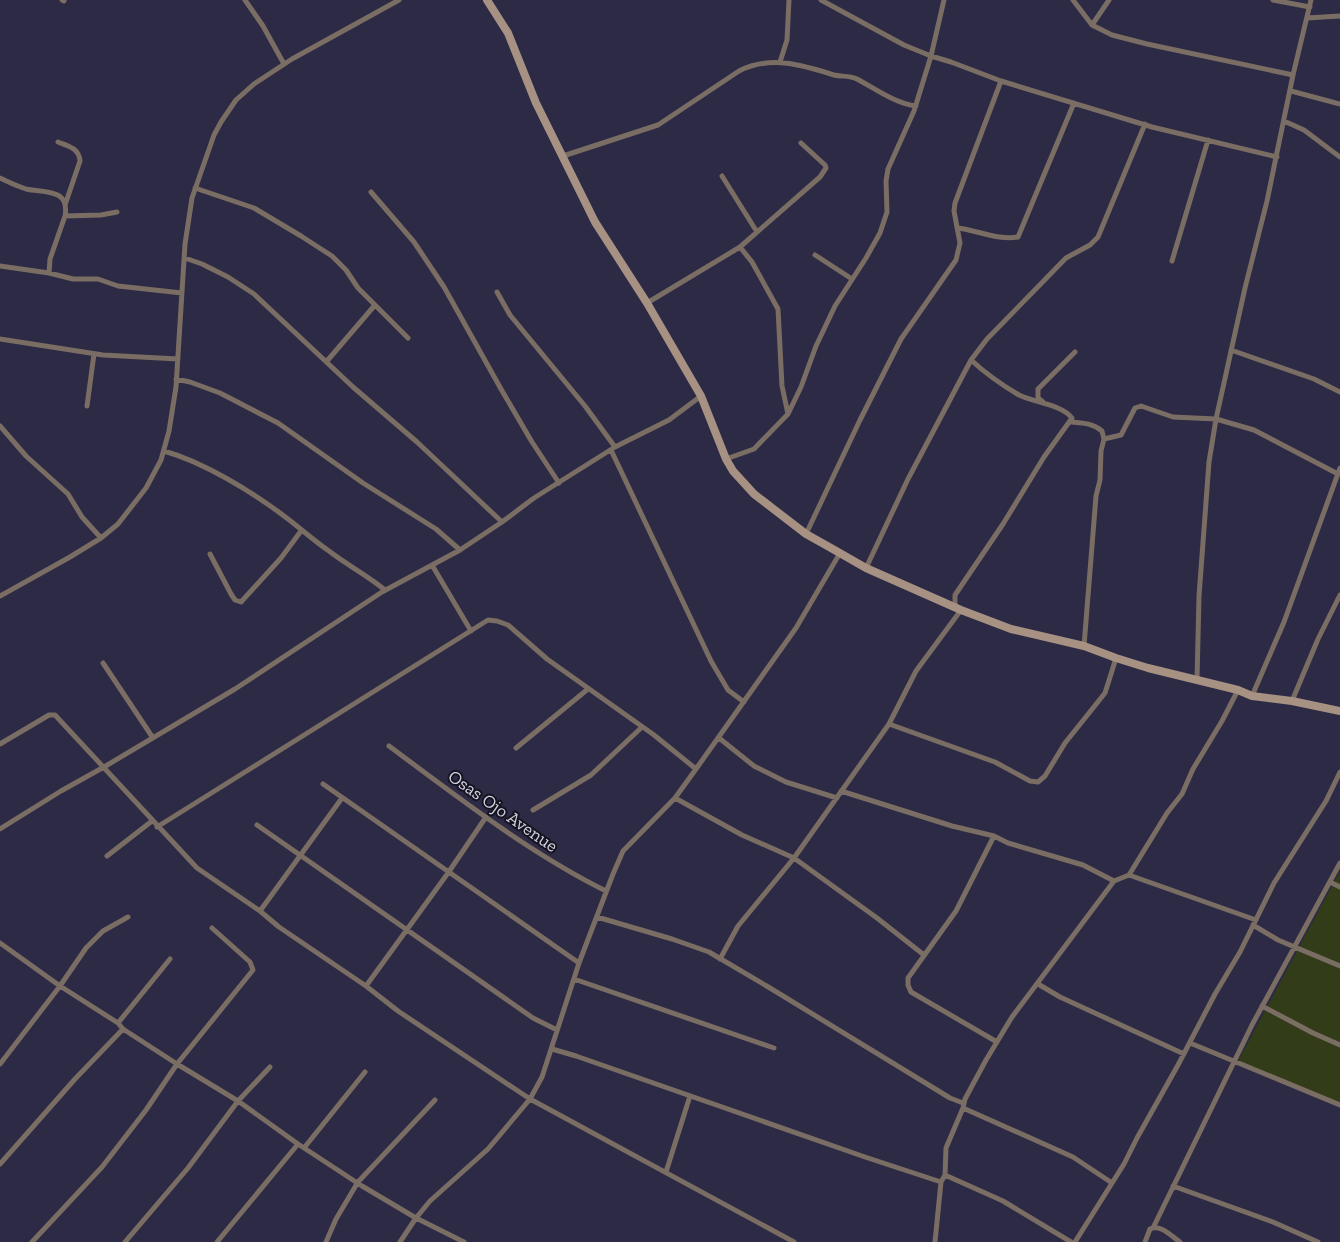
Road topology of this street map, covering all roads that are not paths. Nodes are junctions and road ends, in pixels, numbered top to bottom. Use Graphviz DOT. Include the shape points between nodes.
graph roads {
  1 [pos="245,0"];
  2 [pos="399,0"];
  3 [pos="487,0"];
  4 [pos="789,0"];
  5 [pos="821,0"];
  6 [pos="944,0"];
  7 [pos="1073,0"];
  8 [pos="1109,0"];
  9 [pos="1273,0"];
  10 [pos="1311,0"];
  11 [pos="1310,7"];
  12 [pos="1340,16"];
  13 [pos="1307,18"];
  14 [pos="1092,25"];
  15 [pos="931,56"];
  16 [pos="780,62"];
  17 [pos="284,64"];
  18 [pos="1293,75"];
  19 [pos="1002,81"];
  20 [pos="1291,91"];
  21 [pos="1074,103"];
  22 [pos="1340,104"];
  23 [pos="916,106"];
  24 [pos="1284,121"];
  25 [pos="1145,124"];
  26 [pos="1208,140"];
  27 [pos="58,142"];
  28 [pos="801,143"];
  29 [pos="563,156"];
  30 [pos="1277,157"];
  31 [pos="1340,157"];
  32 [pos="722,176"];
  33 [pos="0,178"];
  34 [pos="195,188"];
  35 [pos="372,192"];
  36 [pos="65,205"];
  37 [pos="117,212"];
  38 [pos="65,216"];
  39 [pos="957,228"];
  40 [pos="758,232"];
  41 [pos="740,247"];
  42 [pos="816,255"];
  43 [pos="185,258"];
  44 [pos="1172,261"];
  45 [pos="0,266"];
  46 [pos="49,273"];
  47 [pos="852,278"];
  48 [pos="496,292"];
  49 [pos="182,293"];
  50 [pos="647,303"];
  51 [pos="375,305"];
  52 [pos="408,338"];
  53 [pos="0,339"];
  54 [pos="1232,350"];
  55 [pos="1075,352"];
  56 [pos="94,354"];
  57 [pos="178,359"];
  58 [pos="971,360"];
  59 [pos="326,362"];
  60 [pos="176,379"];
  61 [pos="1340,392"];
  62 [pos="701,396"];
  63 [pos="1048,405"];
  64 [pos="87,406"];
  65 [pos="788,414"];
  66 [pos="1216,419"];
  67 [pos="1071,422"];
  68 [pos="0,426"];
  69 [pos="1104,439"];
  70 [pos="613,448"];
  71 [pos="164,451"];
  72 [pos="726,459"];
  73 [pos="1340,468"];
  74 [pos="1338,474"];
  75 [pos="559,483"];
  76 [pos="502,522"];
  77 [pos="301,531"];
  78 [pos="806,534"];
  79 [pos="101,538"];
  80 [pos="460,550"];
  81 [pos="840,553"];
  82 [pos="210,554"];
  83 [pos="432,565"];
  84 [pos="866,568"];
  85 [pos="385,590"];
  86 [pos="1340,594"];
  87 [pos="0,596"];
  88 [pos="958,609"];
  89 [pos="471,631"];
  90 [pos="1084,646"];
  91 [pos="1116,658"];
  92 [pos="103,664"];
  93 [pos="1197,680"];
  94 [pos="588,689"];
  95 [pos="1238,690"];
  96 [pos="1252,696"];
  97 [pos="1292,701"];
  98 [pos="744,702"];
  99 [pos="1340,711"];
  100 [pos="889,724"];
  101 [pos="642,728"];
  102 [pos="153,738"];
  103 [pos="719,738"];
  104 [pos="0,744"];
  105 [pos="389,746"];
  106 [pos="516,748"];
  107 [pos="104,767"];
  108 [pos="696,769"];
  109 [pos="1340,772"];
  110 [pos="323,784"];
  111 [pos="841,791"];
  112 [pos="342,798"];
  113 [pos="674,798"];
  114 [pos="837,798"];
  115 [pos="533,810"];
  116 [pos="486,817"];
  117 [pos="152,821"];
  118 [pos="257,824"];
  119 [pos="157,827"];
  120 [pos="0,829"];
  121 [pos="994,836"];
  122 [pos="107,856"];
  123 [pos="300,856"];
  124 [pos="794,858"];
  125 [pos="1340,863"];
  126 [pos="448,872"];
  127 [pos="1129,875"];
  128 [pos="1114,881"];
  129 [pos="1330,882"];
  130 [pos="1340,887"];
  131 [pos="606,891"];
  132 [pos="260,911"];
  133 [pos="128,917"];
  134 [pos="597,917"];
  135 [pos="1255,922"];
  136 [pos="212,928"];
  137 [pos="406,931"];
  138 [pos="2,945"];
  139 [pos="1294,947"];
  140 [pos="0,952"];
  141 [pos="924,955"];
  142 [pos="170,959"];
  143 [pos="720,959"];
  144 [pos="579,963"];
  145 [pos="1340,966"];
  146 [pos="574,979"];
  147 [pos="1038,984"];
  148 [pos="60,986"];
  149 [pos="366,986"];
  150 [pos="1262,1006"];
  151 [pos="118,1023"];
  152 [pos="123,1029"];
  153 [pos="557,1030"];
  154 [pos="997,1042"];
  155 [pos="1190,1043"];
  156 [pos="1340,1045"];
  157 [pos="774,1048"];
  158 [pos="552,1049"];
  159 [pos="1184,1054"];
  160 [pos="1234,1061"];
  161 [pos="0,1064"];
  162 [pos="177,1064"];
  163 [pos="270,1066"];
  164 [pos="365,1072"];
  165 [pos="690,1096"];
  166 [pos="530,1099"];
  167 [pos="436,1100"];
  168 [pos="238,1101"];
  169 [pos="1340,1105"];
  170 [pos="963,1106"];
  171 [pos="298,1144"];
  172 [pos="304,1148"];
  173 [pos="0,1164"];
  174 [pos="666,1172"];
  175 [pos="945,1176"];
  176 [pos="358,1182"];
  177 [pos="941,1182"];
  178 [pos="1112,1183"];
  179 [pos="1173,1186"];
  180 [pos="416,1218"];
  181 [pos="1153,1228"];
  182 [pos="32,1242"];
  183 [pos="125,1242"];
  184 [pos="217,1242"];
  185 [pos="326,1242"];
  186 [pos="400,1242"];
  187 [pos="464,1242"];
  188 [pos="794,1242"];
  189 [pos="935,1242"];
  190 [pos="1071,1242"];
  191 [pos="1076,1242"];
  192 [pos="1145,1242"];
  193 [pos="1180,1242"];
  194 [pos="1318,1242"];
  1 -- 17 [label="street"];
  2 -- 17 [label="street"];
  3 -- 29 [label="street" via="508,33 536,103"];
  4 -- 16 [label="street" via="787,40"];
  5 -- 15 [label="street"];
  6 -- 15 [label="street"];
  7 -- 14 [label="street"];
  8 -- 14 [label="street"];
  9 -- 11 [label="street"];
  10 -- 11 [label="street"];
  11 -- 13 [label="street"];
  12 -- 13 [label="street"];
  13 -- 18 [label="street"];
  14 -- 18 [label="street" via="1112,35 1147,44"];
  15 -- 19 [label="street"];
  15 -- 23 [label="street"];
  16 -- 23 [label="street" via="853,77 897,101"];
  16 -- 29 [label="street" via="749,66 658,125"];
  17 -- 34 [label="street" via="236,100 214,135"];
  18 -- 20 [label="street"];
  19 -- 21 [label="street"];
  19 -- 39 [label="street" via="954,203"];
  20 -- 22 [label="street"];
  20 -- 24 [label="street"];
  21 -- 25 [label="street"];
  21 -- 39 [label="street" via="1018,237 1008,239"];
  23 -- 47 [label="street" via="888,169 887,212 880,233"];
  24 -- 30 [label="street"];
  24 -- 31 [label="street" via="1304,130"];
  25 -- 26 [label="street"];
  25 -- 58 [label="street" via="1098,237 1066,258 987,339"];
  26 -- 30 [label="street"];
  26 -- 44 [label="street"];
  27 -- 36 [label="street" via="80,154"];
  28 -- 40 [label="street" via="826,168 809,188"];
  29 -- 50 [label="street" via="595,222"];
  30 -- 54 [label="street"];
  32 -- 40 [label="street"];
  33 -- 36 [label="street" via="21,187 52,192"];
  34 -- 43 [label="street"];
  34 -- 51 [label="street" via="254,208 301,236 341,264"];
  35 -- 75 [label="street" via="430,264"];
  36 -- 38 [label="street"];
  37 -- 38 [label="street"];
  38 -- 46 [label="street" via="50,258"];
  39 -- 78 [label="street" via="960,243 956,260 901,339"];
  40 -- 41 [label="street"];
  41 -- 50 [label="street"];
  41 -- 65 [label="street" via="778,309 782,386"];
  42 -- 47 [label="street"];
  43 -- 49 [label="street"];
  43 -- 59 [label="street" via="228,277 254,294"];
  45 -- 46 [label="street"];
  46 -- 49 [label="street" via="73,279 98,279 118,286"];
  47 -- 65 [label="street" via="834,306"];
  48 -- 70 [label="street" via="510,315 585,406"];
  49 -- 57 [label="street"];
  50 -- 62 [label="street"];
  51 -- 52 [label="street"];
  51 -- 59 [label="street"];
  53 -- 56 [label="street"];
  54 -- 61 [label="street"];
  54 -- 66 [label="street"];
  55 -- 63 [label="street" via="1038,389 1038,398"];
  56 -- 57 [label="street"];
  56 -- 64 [label="street"];
  57 -- 60 [label="street"];
  58 -- 63 [label="street" via="1020,395"];
  58 -- 84 [label="street" via="908,479"];
  59 -- 76 [label="street"];
  60 -- 71 [label="street" via="170,431"];
  60 -- 80 [label="street" via="220,393 278,424 436,529"];
  62 -- 70 [label="street" via="669,420"];
  62 -- 72 [label="street"];
  63 -- 67 [label="street" via="1069,415"];
  65 -- 72 [label="street" via="754,449"];
  66 -- 69 [label="street" via="1173,417 1137,406 1121,435"];
  66 -- 74 [label="street" via="1254,430"];
  66 -- 93 [label="street" via="1209,462 1198,596"];
  67 -- 69 [label="street" via="1096,426"];
  67 -- 88 [label="street" via="1044,457 955,595"];
  68 -- 79 [label="street" via="26,456 68,494 82,518"];
  69 -- 90 [label="street"];
  70 -- 75 [label="street"];
  70 -- 98 [label="street" via="711,661 728,690"];
  71 -- 77 [label="street" via="235,483"];
  71 -- 79 [label="street" via="146,488 118,524"];
  72 -- 78 [label="street" via="754,494"];
  73 -- 74 [label="street"];
  74 -- 96 [label="street" via="1284,622"];
  75 -- 76 [label="street"];
  76 -- 80 [label="street"];
  77 -- 82 [label="street" via="241,602 231,594"];
  77 -- 85 [label="street"];
  78 -- 81 [label="street"];
  79 -- 87 [label="street"];
  80 -- 83 [label="street"];
  81 -- 84 [label="street"];
  81 -- 98 [label="street" via="796,628"];
  83 -- 85 [label="street"];
  83 -- 89 [label="street"];
  84 -- 88 [label="street"];
  85 -- 102 [label="street"];
  86 -- 97 [label="street"];
  88 -- 90 [label="street" via="1011,629"];
  88 -- 100 [label="street" via="916,671"];
  89 -- 94 [label="street" via="488,620 508,625"];
  89 -- 119 [label="street"];
  90 -- 91 [label="street"];
  91 -- 93 [label="street"];
  91 -- 100 [label="street" via="1105,693 1038,782 1030,782 995,762"];
  92 -- 102 [label="street"];
  93 -- 95 [label="street"];
  94 -- 101 [label="street"];
  94 -- 106 [label="street"];
  95 -- 96 [label="street"];
  95 -- 127 [label="street" via="1182,794"];
  96 -- 97 [label="street"];
  97 -- 99 [label="street"];
  98 -- 103 [label="street"];
  100 -- 111 [label="street"];
  101 -- 108 [label="street"];
  101 -- 115 [label="street" via="591,775"];
  102 -- 107 [label="street"];
  103 -- 108 [label="street"];
  103 -- 114 [label="street" via="754,766 786,782"];
  104 -- 107 [label="street" via="53,714"];
  105 -- 116 [label="street, Osas Ojo Avenue"];
  107 -- 117 [label="street"];
  107 -- 120 [label="street"];
  108 -- 113 [label="street"];
  109 -- 135 [label="street" via="1274,882"];
  110 -- 112 [label="street"];
  111 -- 114 [label="street"];
  111 -- 121 [label="street"];
  112 -- 123 [label="street"];
  112 -- 126 [label="street"];
  113 -- 124 [label="street" via="742,835"];
  113 -- 131 [label="street" via="624,852"];
  114 -- 124 [label="street"];
  116 -- 126 [label="street"];
  116 -- 131 [label="street, Osas Ojo Avenue" via="536,852"];
  117 -- 119 [label="street"];
  117 -- 122 [label="street"];
  118 -- 123 [label="street"];
  119 -- 132 [label="street" via="196,868"];
  121 -- 128 [label="street" via="1083,865"];
  121 -- 141 [label="street" via="956,911"];
  123 -- 132 [label="street"];
  123 -- 137 [label="street"];
  124 -- 141 [label="street"];
  124 -- 143 [label="street" via="738,926"];
  125 -- 129 [label="street"];
  126 -- 137 [label="street"];
  126 -- 144 [label="street"];
  127 -- 128 [label="street"];
  127 -- 135 [label="street"];
  128 -- 147 [label="street"];
  129 -- 130 [label="street"];
  129 -- 139 [label="street"];
  131 -- 134 [label="street"];
  132 -- 149 [label="street" via="278,927"];
  133 -- 148 [label="street" via="103,931 86,948"];
  134 -- 143 [label="street" via="672,939"];
  134 -- 144 [label="street"];
  135 -- 139 [label="street" via="1278,940"];
  135 -- 155 [label="street"];
  136 -- 162 [label="street" via="250,962 253,970"];
  137 -- 149 [label="street"];
  137 -- 153 [label="street" via="533,1018"];
  138 -- 140 [label="street"];
  138 -- 148 [label="street"];
  139 -- 145 [label="street"];
  139 -- 150 [label="street"];
  141 -- 154 [label="street" via="908,978 911,992"];
  142 -- 151 [label="street"];
  143 -- 170 [label="street"];
  144 -- 146 [label="street"];
  146 -- 153 [label="street"];
  146 -- 157 [label="street"];
  147 -- 154 [label="street"];
  147 -- 159 [label="street"];
  148 -- 151 [label="street"];
  148 -- 161 [label="street"];
  149 -- 166 [label="street"];
  150 -- 156 [label="street"];
  150 -- 160 [label="street"];
  151 -- 152 [label="street"];
  152 -- 162 [label="street"];
  152 -- 173 [label="street"];
  153 -- 158 [label="street"];
  154 -- 170 [label="street"];
  155 -- 159 [label="street"];
  155 -- 160 [label="street"];
  158 -- 165 [label="street"];
  158 -- 166 [label="street"];
  159 -- 178 [label="street"];
  160 -- 169 [label="street"];
  160 -- 179 [label="street"];
  162 -- 168 [label="street"];
  162 -- 182 [label="street" via="102,1167"];
  163 -- 168 [label="street"];
  164 -- 172 [label="street"];
  165 -- 174 [label="street"];
  165 -- 177 [label="street"];
  166 -- 174 [label="street"];
  166 -- 180 [label="street" via="488,1149 430,1201"];
  167 -- 176 [label="street"];
  168 -- 171 [label="street"];
  168 -- 183 [label="street" via="188,1168"];
  170 -- 175 [label="street" via="946,1148"];
  170 -- 178 [label="street" via="1073,1157"];
  171 -- 172 [label="street"];
  171 -- 184 [label="street"];
  172 -- 176 [label="street"];
  174 -- 188 [label="street"];
  175 -- 177 [label="street"];
  175 -- 190 [label="street" via="1004,1201"];
  176 -- 180 [label="street"];
  176 -- 185 [label="street"];
  177 -- 189 [label="street"];
  178 -- 191 [label="street"];
  179 -- 181 [label="street"];
  179 -- 194 [label="street"];
  180 -- 186 [label="street"];
  180 -- 187 [label="street"];
  181 -- 192 [label="street"];
  181 -- 193 [label="street" via="1163,1230"];
}
